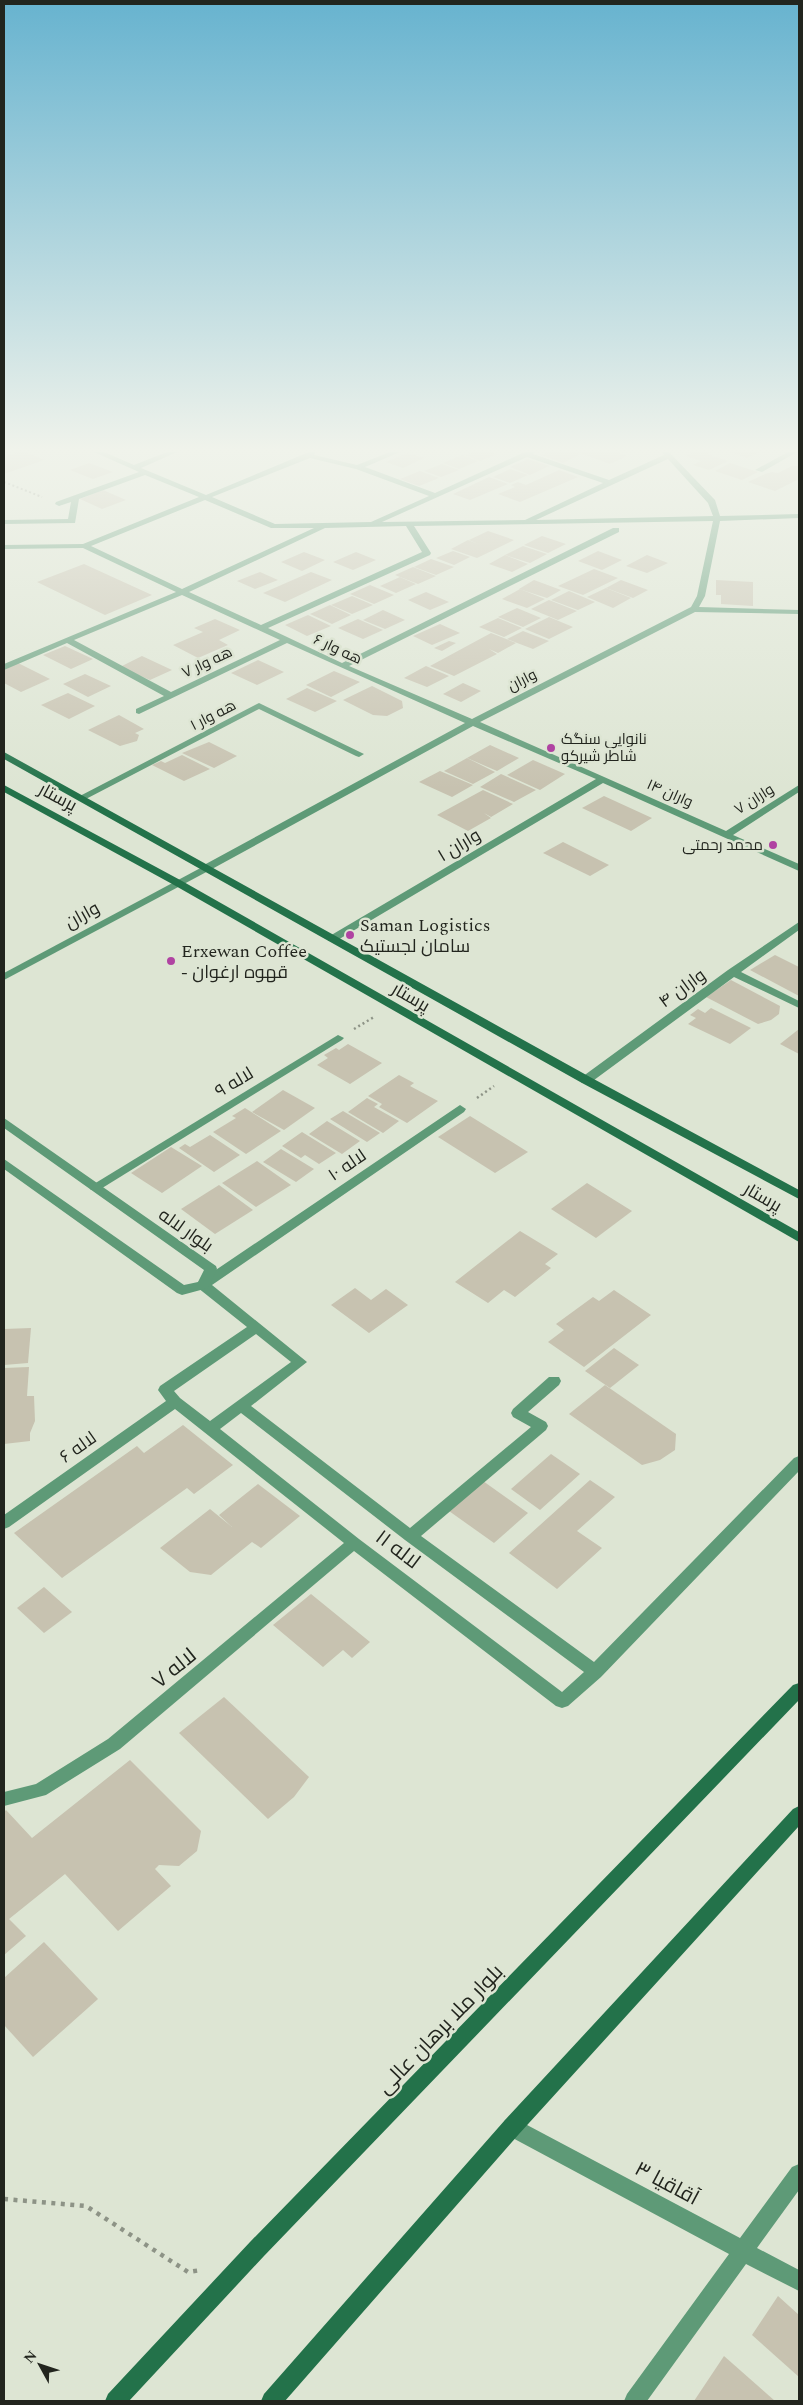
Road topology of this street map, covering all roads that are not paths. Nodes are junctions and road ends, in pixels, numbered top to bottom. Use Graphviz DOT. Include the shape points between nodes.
graph roads {
  1 [pos="125,564"];
  2 [pos="242,564"];
  3 [pos="400,564"];
  4 [pos="547,564"];
  5 [pos="708,564"];
  6 [pos="184,591"];
  7 [pos="694,609"];
  8 [pos="799,612"];
  9 [pos="261,628"];
  10 [pos="67,640"];
  11 [pos="287,640"];
  12 [pos="342,666"];
  13 [pos="4,667"];
  14 [pos="169,695"];
  15 [pos="139,711"];
  16 [pos="473,722"];
  17 [pos="359,754"];
  18 [pos="4,755"];
  19 [pos="603,779"];
  20 [pos="4,788"];
  21 [pos="799,788"];
  22 [pos="81,798"];
  23 [pos="726,835"];
  24 [pos="208,867"];
  25 [pos="799,868"];
  26 [pos="178,883"];
  27 [pos="799,925"];
  28 [pos="332,939"];
  29 [pos="732,972"];
  30 [pos="4,977"];
  31 [pos="799,1005"];
  32 [pos="338,1038"];
  33 [pos="586,1080"];
  34 [pos="460,1109"];
  35 [pos="4,1122"];
  36 [pos="4,1162"];
  37 [pos="95,1187"];
  38 [pos="799,1195"];
  39 [pos="799,1238"];
  40 [pos="203,1285"];
  41 [pos="256,1327"];
  42 [pos="554,1381"];
  43 [pos="175,1402"];
  44 [pos="242,1406"];
  45 [pos="210,1429"];
  46 [pos="799,1462"];
  47 [pos="4,1523"];
  48 [pos="410,1536"];
  49 [pos="354,1543"];
  50 [pos="595,1672"];
  51 [pos="799,1690"];
  52 [pos="4,1799"];
  53 [pos="799,1814"];
  54 [pos="512,2127"];
  55 [pos="799,2174"];
  56 [pos="743,2250"];
  57 [pos="799,2281"];
  58 [pos="115,2401"];
  59 [pos="271,2401"];
  60 [pos="634,2401"];
  1 -- 6 [label="street, هه وار ۶"];
  2 -- 6 [label="street"];
  3 -- 9 [label="street"];
  4 -- 12 [label="street"];
  5 -- 7 [label="street" via="701,596"];
  6 -- 9 [label="street, هه وار ۶"];
  6 -- 10 [label="street"];
  7 -- 8 [label="street"];
  7 -- 16 [label="street, واران"];
  9 -- 11 [label="street, هه وار ۶"];
  10 -- 13 [label="street"];
  10 -- 14 [label="street"];
  11 -- 12 [label="street, هه وار ۶"];
  11 -- 14 [label="street, هه وار ۷"];
  12 -- 16 [label="street, هه وار ۶"];
  14 -- 15 [label="street, هه وار ۷"];
  16 -- 19 [label="street, واران ۱۴"];
  16 -- 24 [label="street, واران"];
  17 -- 22 [label="street, هه وار ۱" via="259,706"];
  18 -- 22 [label="main road, پرستار"];
  19 -- 23 [label="street, واران ۱۴"];
  19 -- 28 [label="street, واران ۱"];
  20 -- 26 [label="main road, پرستار"];
  21 -- 23 [label="street, واران ۷"];
  22 -- 24 [label="main road, پرستار"];
  23 -- 25 [label="street, واران ۱۴"];
  24 -- 26 [label="street, واران"];
  24 -- 28 [label="main road, پرستار"];
  26 -- 30 [label="street, واران"];
  26 -- 39 [label="main road, پرستار"];
  27 -- 29 [label="street, واران ۴"];
  28 -- 33 [label="main road, پرستار"];
  29 -- 31 [label="street"];
  29 -- 33 [label="street, واران ۴"];
  32 -- 37 [label="street, لاله ۹"];
  33 -- 38 [label="main road, پرستار"];
  34 -- 40 [label="street, لاله ۱۰"];
  35 -- 37 [label="street, بلوار لاله"];
  36 -- 40 [label="street" via="182,1290"];
  37 -- 40 [label="street, بلوار لاله" via="210,1269"];
  40 -- 41 [label="street"];
  41 -- 43 [label="street" via="165,1390"];
  41 -- 44 [label="street" via="300,1362"];
  42 -- 48 [label="street, لاله ۱۱" via="518,1412 541,1426"];
  43 -- 45 [label="street, لاله ۱۱"];
  43 -- 47 [label="street, لاله ۶"];
  44 -- 45 [label="street"];
  44 -- 48 [label="street, لاله ۱۱"];
  45 -- 49 [label="street, لاله ۱۱"];
  46 -- 50 [label="street"];
  48 -- 50 [label="street, لاله ۱۱"];
  49 -- 50 [label="street, لاله ۱۱" via="562,1701"];
  49 -- 52 [label="street, لاله ۷" via="114,1744 40,1790"];
  51 -- 58 [label="main road, بلوار ملا برهان عالی" via="257,2249"];
  53 -- 54 [label="main road"];
  54 -- 56 [label="street, آقاقیا ۳"];
  54 -- 59 [label="main road"];
  55 -- 56 [label="street"];
  56 -- 57 [label="street, آقاقیا ۳"];
  56 -- 60 [label="street"];
}
